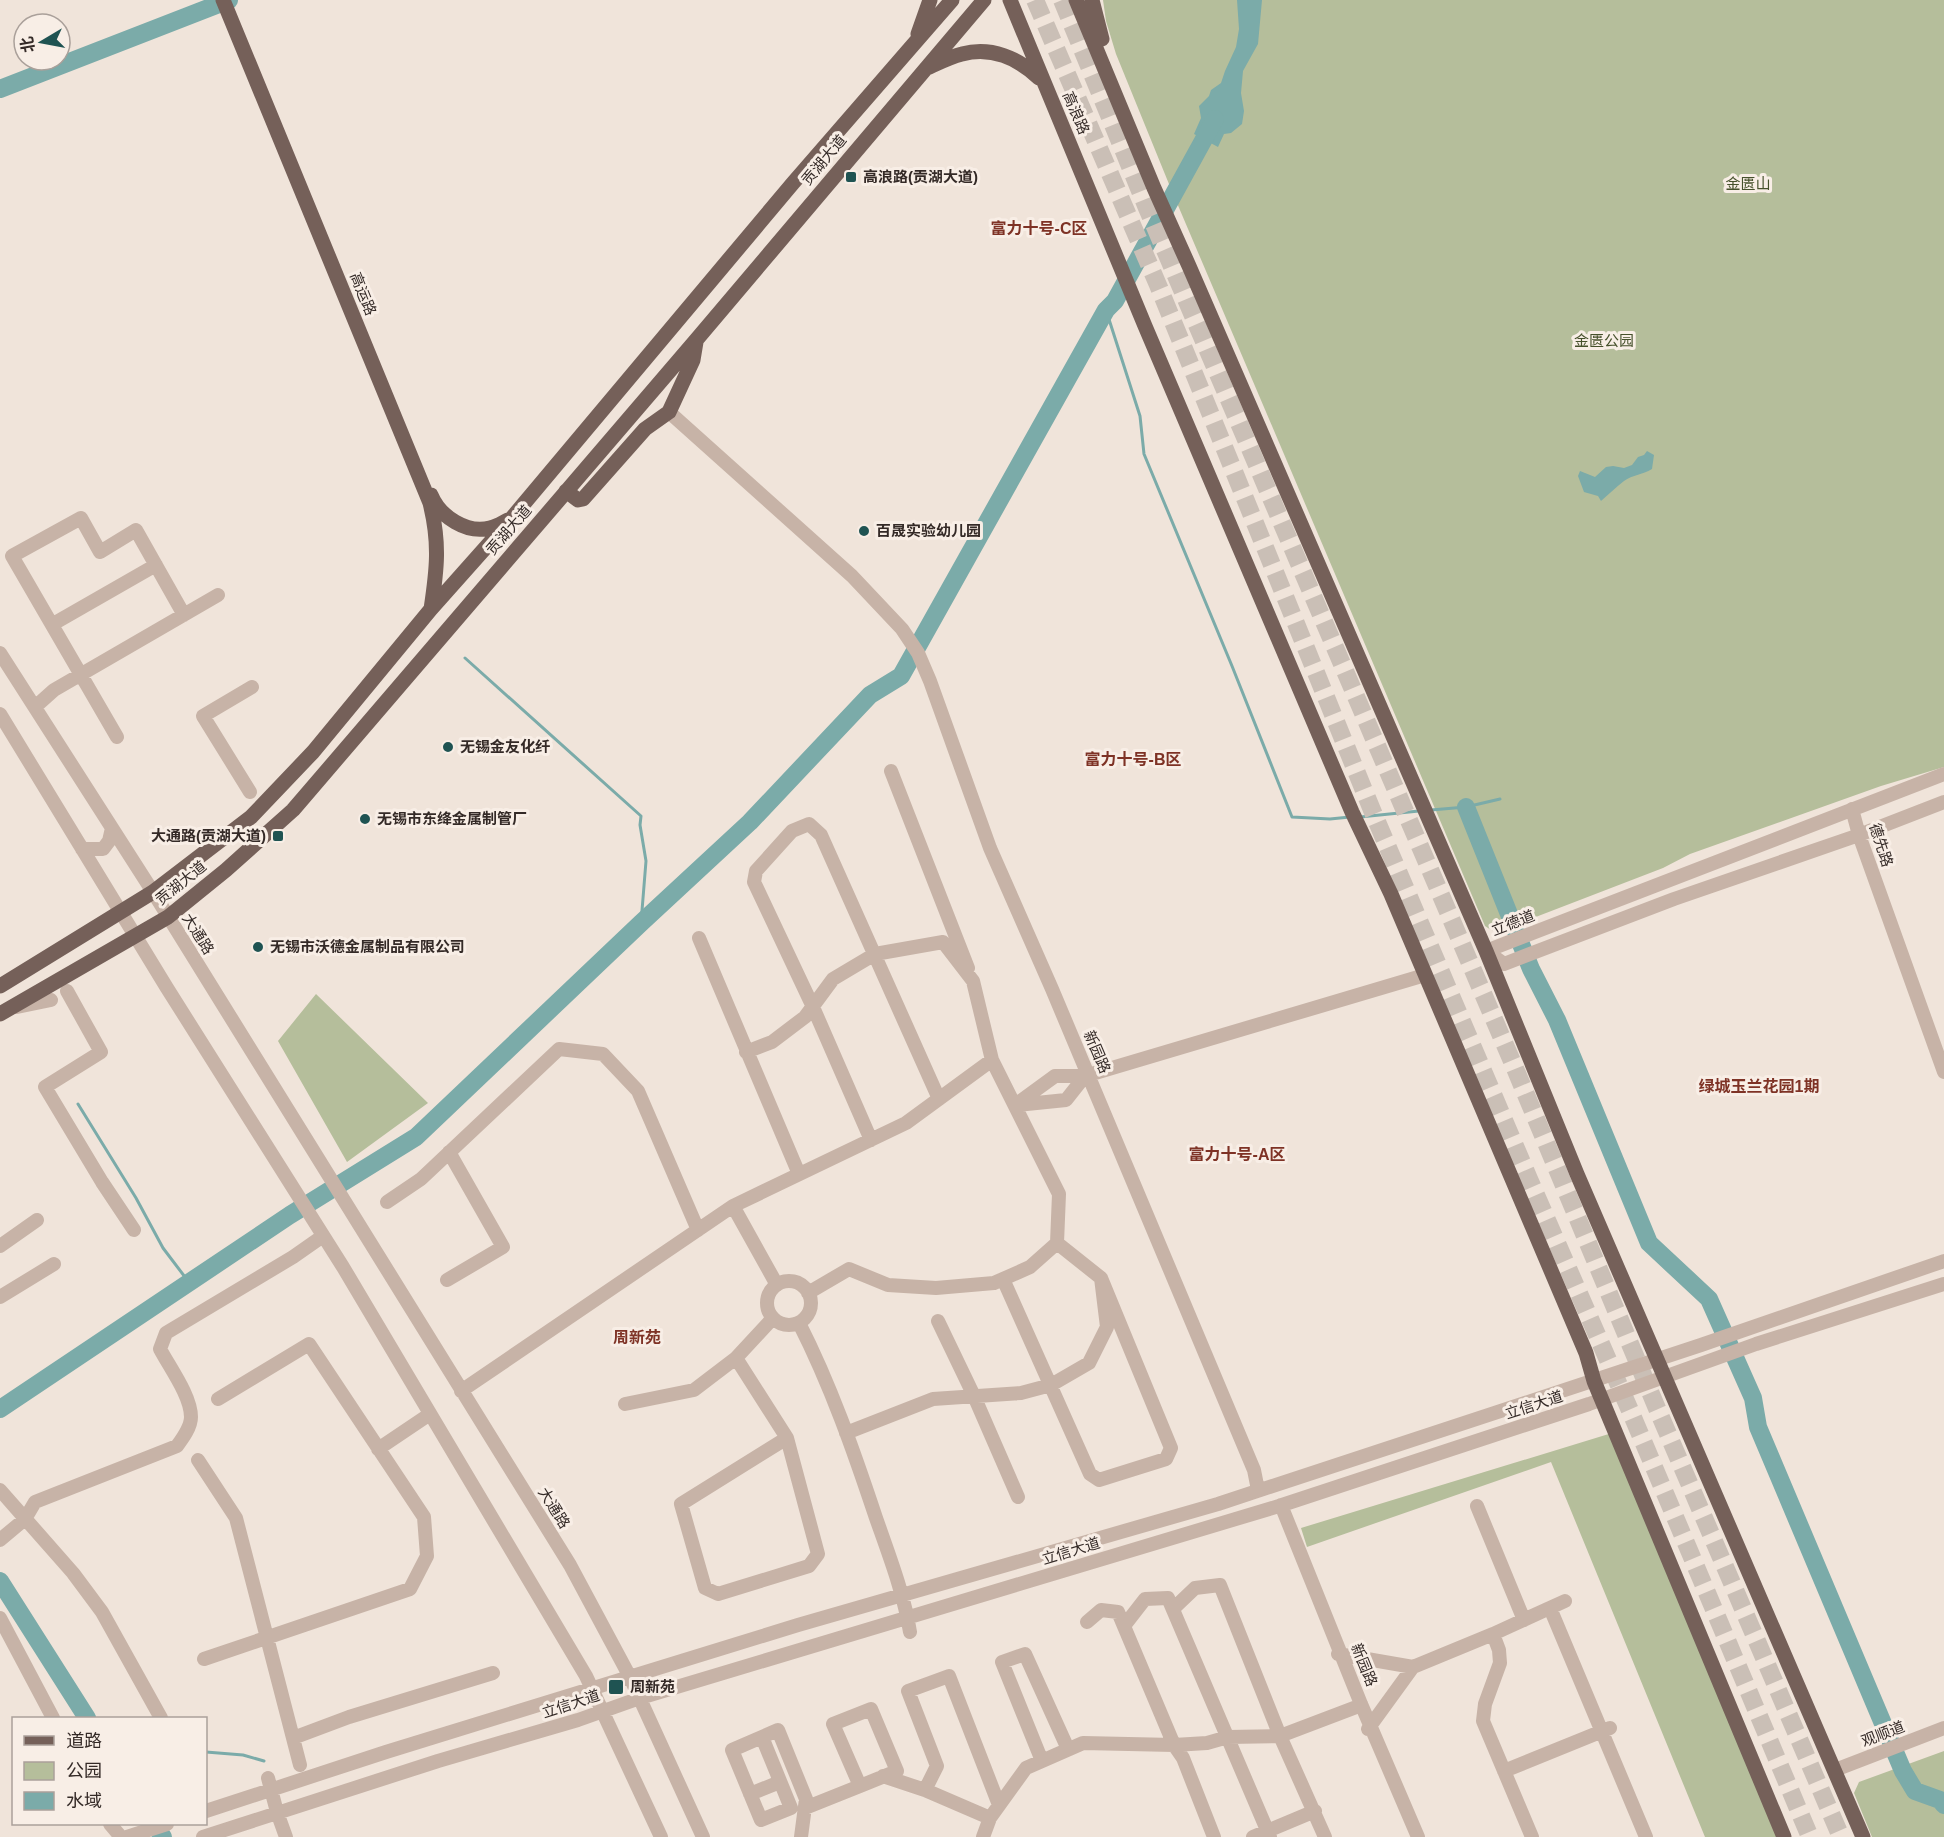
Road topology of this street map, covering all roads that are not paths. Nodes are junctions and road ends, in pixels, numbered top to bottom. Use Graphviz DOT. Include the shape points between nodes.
graph roads {
  1 [pos="225,0"];
  2 [pos="930,0"];
  3 [pos="952,0"];
  4 [pos="984,0"];
  5 [pos="1010,0"];
  6 [pos="1076,0"];
  7 [pos="1092,0"];
  8 [pos="915,42"];
  9 [pos="924,69"];
  10 [pos="1044,83"];
  11 [pos="1112,86"];
  12 [pos="697,339"];
  13 [pos="668,413"];
  14 [pos="566,491"];
  15 [pos="511,519"];
  16 [pos="156,566"];
  17 [pos="218,595"];
  18 [pos="431,609"];
  19 [pos="184,615"];
  20 [pos="53,624"];
  21 [pos="0,653"];
  22 [pos="82,674"];
  23 [pos="252,687"];
  24 [pos="35,707"];
  25 [pos="0,714"];
  26 [pos="117,737"];
  27 [pos="891,771"];
  28 [pos="1944,774"];
  29 [pos="250,792"];
  30 [pos="1944,802"];
  31 [pos="1852,809"];
  32 [pos="112,828"];
  33 [pos="1861,834"];
  34 [pos="82,849"];
  35 [pos="153,892"];
  36 [pos="120,912"];
  37 [pos="168,917"];
  38 [pos="135,936"];
  39 [pos="699,938"];
  40 [pos="1486,951"];
  41 [pos="875,954"];
  42 [pos="1425,975"];
  43 [pos="973,981"];
  44 [pos="0,986"];
  45 [pos="67,991"];
  46 [pos="51,1000"];
  47 [pos="813,1006"];
  48 [pos="5,1011"];
  49 [pos="746,1052"];
  50 [pos="1944,1056"];
  51 [pos="992,1060"];
  52 [pos="1944,1072"];
  53 [pos="1087,1076"];
  54 [pos="939,1099"];
  55 [pos="1015,1106"];
  56 [pos="871,1140"];
  57 [pos="449,1152"];
  58 [pos="799,1174"];
  59 [pos="387,1202"];
  60 [pos="733,1206"];
  61 [pos="37,1220"];
  62 [pos="134,1230"];
  63 [pos="698,1230"];
  64 [pos="321,1232"];
  65 [pos="1058,1243"];
  66 [pos="0,1246"];
  67 [pos="1944,1261"];
  68 [pos="54,1264"];
  69 [pos="1101,1278"];
  70 [pos="1003,1279"];
  71 [pos="447,1280"];
  72 [pos="1944,1284"];
  73 [pos="777,1285"];
  74 [pos="808,1293"];
  75 [pos="0,1297"];
  76 [pos="773,1318"];
  77 [pos="938,1321"];
  78 [pos="799,1323"];
  79 [pos="736,1358"];
  80 [pos="1658,1359"];
  81 [pos="1664,1376"];
  82 [pos="1594,1381"];
  83 [pos="1051,1385"];
  84 [pos="461,1391"];
  85 [pos="974,1396"];
  86 [pos="218,1399"];
  87 [pos="1602,1399"];
  88 [pos="625,1404"];
  89 [pos="430,1414"];
  90 [pos="846,1433"];
  91 [pos="787,1438"];
  92 [pos="378,1449"];
  93 [pos="198,1460"];
  94 [pos="0,1490"];
  95 [pos="1256,1491"];
  96 [pos="1018,1497"];
  97 [pos="1280,1506"];
  98 [pos="1477,1506"];
  99 [pos="25,1519"];
  100 [pos="0,1540"];
  101 [pos="901,1595"];
  102 [pos="1565,1601"];
  103 [pos="1550,1608"];
  104 [pos="1173,1609"];
  105 [pos="908,1617"];
  106 [pos="0,1618"];
  107 [pos="1524,1620"];
  108 [pos="1086,1622"];
  109 [pos="1124,1626"];
  110 [pos="910,1632"];
  111 [pos="1493,1634"];
  112 [pos="267,1639"];
  113 [pos="1340,1654"];
  114 [pos="204,1659"];
  115 [pos="1413,1667"];
  116 [pos="493,1673"];
  117 [pos="630,1677"];
  118 [pos="592,1689"];
  119 [pos="640,1698"];
  120 [pos="1359,1706"];
  121 [pos="602,1712"];
  122 [pos="51,1717"];
  123 [pos="160,1717"];
  124 [pos="1370,1728"];
  125 [pos="1944,1728"];
  126 [pos="1605,1729"];
  127 [pos="1944,1733"];
  128 [pos="1281,1736"];
  129 [pos="762,1737"];
  130 [pos="1228,1737"];
  131 [pos="293,1738"];
  132 [pos="1174,1745"];
  133 [pos="1906,1745"];
  134 [pos="1068,1749"];
  135 [pos="1042,1761"];
  136 [pos="300,1766"];
  137 [pos="1504,1771"];
  138 [pos="1836,1772"];
  139 [pos="883,1776"];
  140 [pos="780,1782"];
  141 [pos="269,1784"];
  142 [pos="860,1786"];
  143 [pos="925,1790"];
  144 [pos="750,1794"];
  145 [pos="999,1805"];
  146 [pos="207,1808"];
  147 [pos="805,1808"];
  148 [pos="1315,1811"];
  149 [pos="277,1812"];
  150 [pos="990,1818"];
  151 [pos="111,1825"];
  152 [pos="164,1825"];
  153 [pos="1268,1834"];
  154 [pos="121,1837"];
  155 [pos="127,1837"];
  156 [pos="202,1837"];
  157 [pos="286,1837"];
  158 [pos="662,1837"];
  159 [pos="704,1837"];
  160 [pos="801,1837"];
  161 [pos="983,1837"];
  162 [pos="1214,1837"];
  163 [pos="1253,1837"];
  164 [pos="1325,1837"];
  165 [pos="1412,1837"];
  166 [pos="1418,1837"];
  167 [pos="1532,1837"];
  168 [pos="1646,1837"];
  169 [pos="1784,1837"];
  170 [pos="1863,1837"];
  1 -- 15 [label="main road, 高运路" via="434,503 454,521 474,530"];
  1 -- 18 [label="main road, 高运路" via="430,504 437,552"];
  2 -- 8 [label="main road"];
  3 -- 8 [label="main road, 贡湖大道"];
  4 -- 9 [label="main road, 贡湖大道"];
  5 -- 10 [label="main road, 高浪路"];
  6 -- 11 [label="main road"];
  7 -- 11 [label="main road"];
  8 -- 15 [label="main road, 贡湖大道"];
  9 -- 10 [label="main road" via="963,53 998,53 1028,68"];
  9 -- 12 [label="main road, 贡湖大道"];
  10 -- 42 [label="main road, 高浪路" via="1354,817"];
  11 -- 40 [label="main road"];
  12 -- 13 [label="main road" via="693,360"];
  12 -- 14 [label="main road, 贡湖大道"];
  13 -- 14 [label="main road" via="645,429 583,499 578,501"];
  13 -- 53 [label="street, 新园路" via="900,630 928,681 987,849"];
  14 -- 37 [label="main road, 贡湖大道" via="293,810"];
  15 -- 18 [label="main road, 贡湖大道"];
  16 -- 19 [label="street"];
  16 -- 20 [label="street"];
  16 -- 20 [label="street" via="136,530 100,552 81,518 12,556"];
  17 -- 19 [label="street"];
  18 -- 35 [label="main road, 贡湖大道" via="313,752 251,817"];
  19 -- 22 [label="street"];
  20 -- 22 [label="street"];
  21 -- 24 [label="street, 大通路"];
  22 -- 24 [label="street"];
  22 -- 26 [label="street"];
  23 -- 29 [label="street" via="202,716"];
  24 -- 32 [label="street, 大通路"];
  25 -- 34 [label="street"];
  27 -- 43 [label="street"];
  28 -- 31 [label="street, 立德道"];
  30 -- 33 [label="street, 立德道"];
  31 -- 33 [label="street, 德先路"];
  31 -- 40 [label="street, 立德道"];
  32 -- 34 [label="street" via="103,849"];
  32 -- 35 [label="street, 大通路"];
  33 -- 40 [label="street, 立德道" via="1674,898 1504,964"];
  33 -- 50 [label="street, 德先路"];
  33 -- 52 [label="street, 德先路"];
  34 -- 36 [label="street"];
  35 -- 36 [label="main road, 贡湖大道"];
  35 -- 37 [label="street, 大通路"];
  36 -- 38 [label="street"];
  36 -- 44 [label="main road, 贡湖大道"];
  37 -- 38 [label="main road, 贡湖大道"];
  37 -- 84 [label="street, 大通路"];
  38 -- 48 [label="main road, 贡湖大道"];
  38 -- 64 [label="street"];
  39 -- 49 [label="street"];
  40 -- 80 [label="main road"];
  41 -- 43 [label="street" via="943,942"];
  41 -- 47 [label="street" via="833,979"];
  41 -- 47 [label="street" via="821,835 809,824 792,831 756,871 754,882"];
  41 -- 54 [label="street"];
  42 -- 53 [label="street"];
  42 -- 82 [label="main road, 高浪路" via="1586,1353"];
  43 -- 51 [label="street"];
  45 -- 62 [label="street" via="101,1052 45,1087"];
  46 -- 48 [label="street"];
  47 -- 49 [label="street" via="772,1042"];
  47 -- 56 [label="street"];
  49 -- 58 [label="street"];
  51 -- 54 [label="street"];
  51 -- 55 [label="street"];
  53 -- 55 [label="street" via="1055,1076"];
  53 -- 55 [label="street" via="1066,1100"];
  53 -- 95 [label="street, 新园路" via="1254,1470"];
  54 -- 56 [label="street" via="906,1123"];
  55 -- 65 [label="street" via="1059,1194"];
  56 -- 58 [label="street"];
  57 -- 59 [label="street" via="421,1179"];
  57 -- 63 [label="street" via="559,1049 603,1054 638,1091"];
  57 -- 71 [label="street" via="503,1247"];
  58 -- 60 [label="street"];
  60 -- 63 [label="street"];
  60 -- 73 [label="street"];
  61 -- 66 [label="street"];
  63 -- 84 [label="street"];
  64 -- 89 [label="street"];
  64 -- 99 [label="street" via="293,1257 166,1333 160,1349 189,1402 191,1419 177,1446 35,1502"];
  65 -- 69 [label="street"];
  65 -- 70 [label="street" via="1030,1266"];
  67 -- 80 [label="street, 立信大道"];
  68 -- 75 [label="street"];
  69 -- 83 [label="street" via="1107,1327 1089,1363"];
  69 -- 83 [label="street" via="1171,1448 1166,1459 1099,1480 1090,1474"];
  70 -- 74 [label="street" via="936,1288 888,1285 849,1269"];
  70 -- 83 [label="street"];
  72 -- 81 [label="street, 立信大道"];
  73 -- 74 [label="street" via="792,1282"];
  73 -- 76 [label="street" via="768,1297"];
  74 -- 78 [label="street" via="809,1313"];
  76 -- 78 [label="street" via="785,1325"];
  76 -- 79 [label="street"];
  77 -- 85 [label="street"];
  78 -- 90 [label="street"];
  79 -- 88 [label="street" via="694,1390"];
  79 -- 91 [label="street"];
  80 -- 81 [label="main road"];
  80 -- 82 [label="street, 立信大道"];
  81 -- 87 [label="street, 立信大道"];
  81 -- 138 [label="main road"];
  82 -- 87 [label="main road, 高浪路"];
  82 -- 95 [label="street, 立信大道"];
  83 -- 85 [label="street" via="1021,1393"];
  84 -- 117 [label="street, 大通路" via="570,1565"];
  85 -- 90 [label="street" via="933,1399"];
  85 -- 96 [label="street"];
  86 -- 92 [label="street" via="309,1344"];
  87 -- 97 [label="street, 立信大道"];
  87 -- 169 [label="main road, 高浪路"];
  89 -- 92 [label="street"];
  89 -- 118 [label="street"];
  90 -- 101 [label="street"];
  91 -- 91 [label="street" via="681,1504 705,1588 718,1594 809,1566 818,1554"];
  92 -- 112 [label="street" via="424,1517 427,1556 410,1589"];
  93 -- 112 [label="street" via="236,1518"];
  94 -- 99 [label="street"];
  95 -- 101 [label="street, 立信大道"];
  97 -- 105 [label="street, 立信大道"];
  97 -- 113 [label="street, 新园路"];
  98 -- 107 [label="street"];
  99 -- 100 [label="street"];
  99 -- 123 [label="street" via="102,1612"];
  101 -- 105 [label="street"];
  101 -- 117 [label="street, 立信大道"];
  102 -- 103 [label="street"];
  103 -- 107 [label="street"];
  103 -- 126 [label="street"];
  104 -- 109 [label="street" via="1168,1598 1145,1599"];
  104 -- 128 [label="street" via="1195,1588 1220,1585"];
  104 -- 130 [label="street"];
  105 -- 110 [label="street"];
  105 -- 119 [label="street, 立信大道"];
  106 -- 122 [label="street"];
  107 -- 111 [label="street"];
  108 -- 109 [label="street" via="1101,1610 1118,1612"];
  109 -- 132 [label="street"];
  111 -- 115 [label="street"];
  111 -- 137 [label="street" via="1500,1663 1483,1721"];
  112 -- 114 [label="street"];
  112 -- 131 [label="street"];
  113 -- 115 [label="street"];
  113 -- 120 [label="street, 新园路"];
  113 -- 124 [label="street, 新园路"];
  115 -- 124 [label="street"];
  116 -- 131 [label="street"];
  117 -- 118 [label="street, 立信大道"];
  117 -- 119 [label="street, 大通路"];
  118 -- 121 [label="street"];
  118 -- 141 [label="street, 立信大道"];
  119 -- 121 [label="street, 立信大道"];
  119 -- 159 [label="street, 大通路"];
  120 -- 124 [label="street, 新园路"];
  120 -- 128 [label="street"];
  121 -- 149 [label="street, 立信大道"];
  121 -- 158 [label="street"];
  124 -- 165 [label="street, 新园路"];
  124 -- 166 [label="street, 新园路"];
  125 -- 133 [label="street, 观顺道"];
  126 -- 137 [label="street"];
  126 -- 168 [label="street"];
  127 -- 133 [label="street, 观顺道"];
  128 -- 130 [label="street"];
  128 -- 148 [label="street"];
  129 -- 140 [label="street"];
  129 -- 144 [label="street" via="732,1750"];
  129 -- 147 [label="street" via="778,1730 806,1799"];
  130 -- 132 [label="street"];
  130 -- 153 [label="street"];
  131 -- 136 [label="street"];
  132 -- 134 [label="street" via="1083,1743"];
  132 -- 162 [label="street" via="1183,1758"];
  133 -- 138 [label="street, 观顺道"];
  134 -- 135 [label="street"];
  134 -- 135 [label="street" via="1025,1654 1002,1662"];
  135 -- 145 [label="street" via="1026,1768"];
  137 -- 167 [label="street"];
  138 -- 170 [label="main road"];
  139 -- 142 [label="street"];
  139 -- 142 [label="street" via="897,1771 871,1709 833,1724"];
  139 -- 143 [label="street"];
  140 -- 144 [label="street"];
  140 -- 144 [label="street" via="791,1808 761,1820"];
  141 -- 146 [label="street, 立信大道"];
  141 -- 149 [label="street"];
  142 -- 147 [label="street"];
  143 -- 145 [label="street" via="937,1766 908,1691 949,1676"];
  143 -- 150 [label="street"];
  145 -- 150 [label="street"];
  147 -- 160 [label="street"];
  148 -- 153 [label="street"];
  148 -- 164 [label="street"];
  149 -- 156 [label="street, 立信大道"];
  149 -- 157 [label="street"];
  150 -- 161 [label="street"];
  151 -- 154 [label="street"];
  152 -- 155 [label="street"];
  153 -- 163 [label="street"];
}
